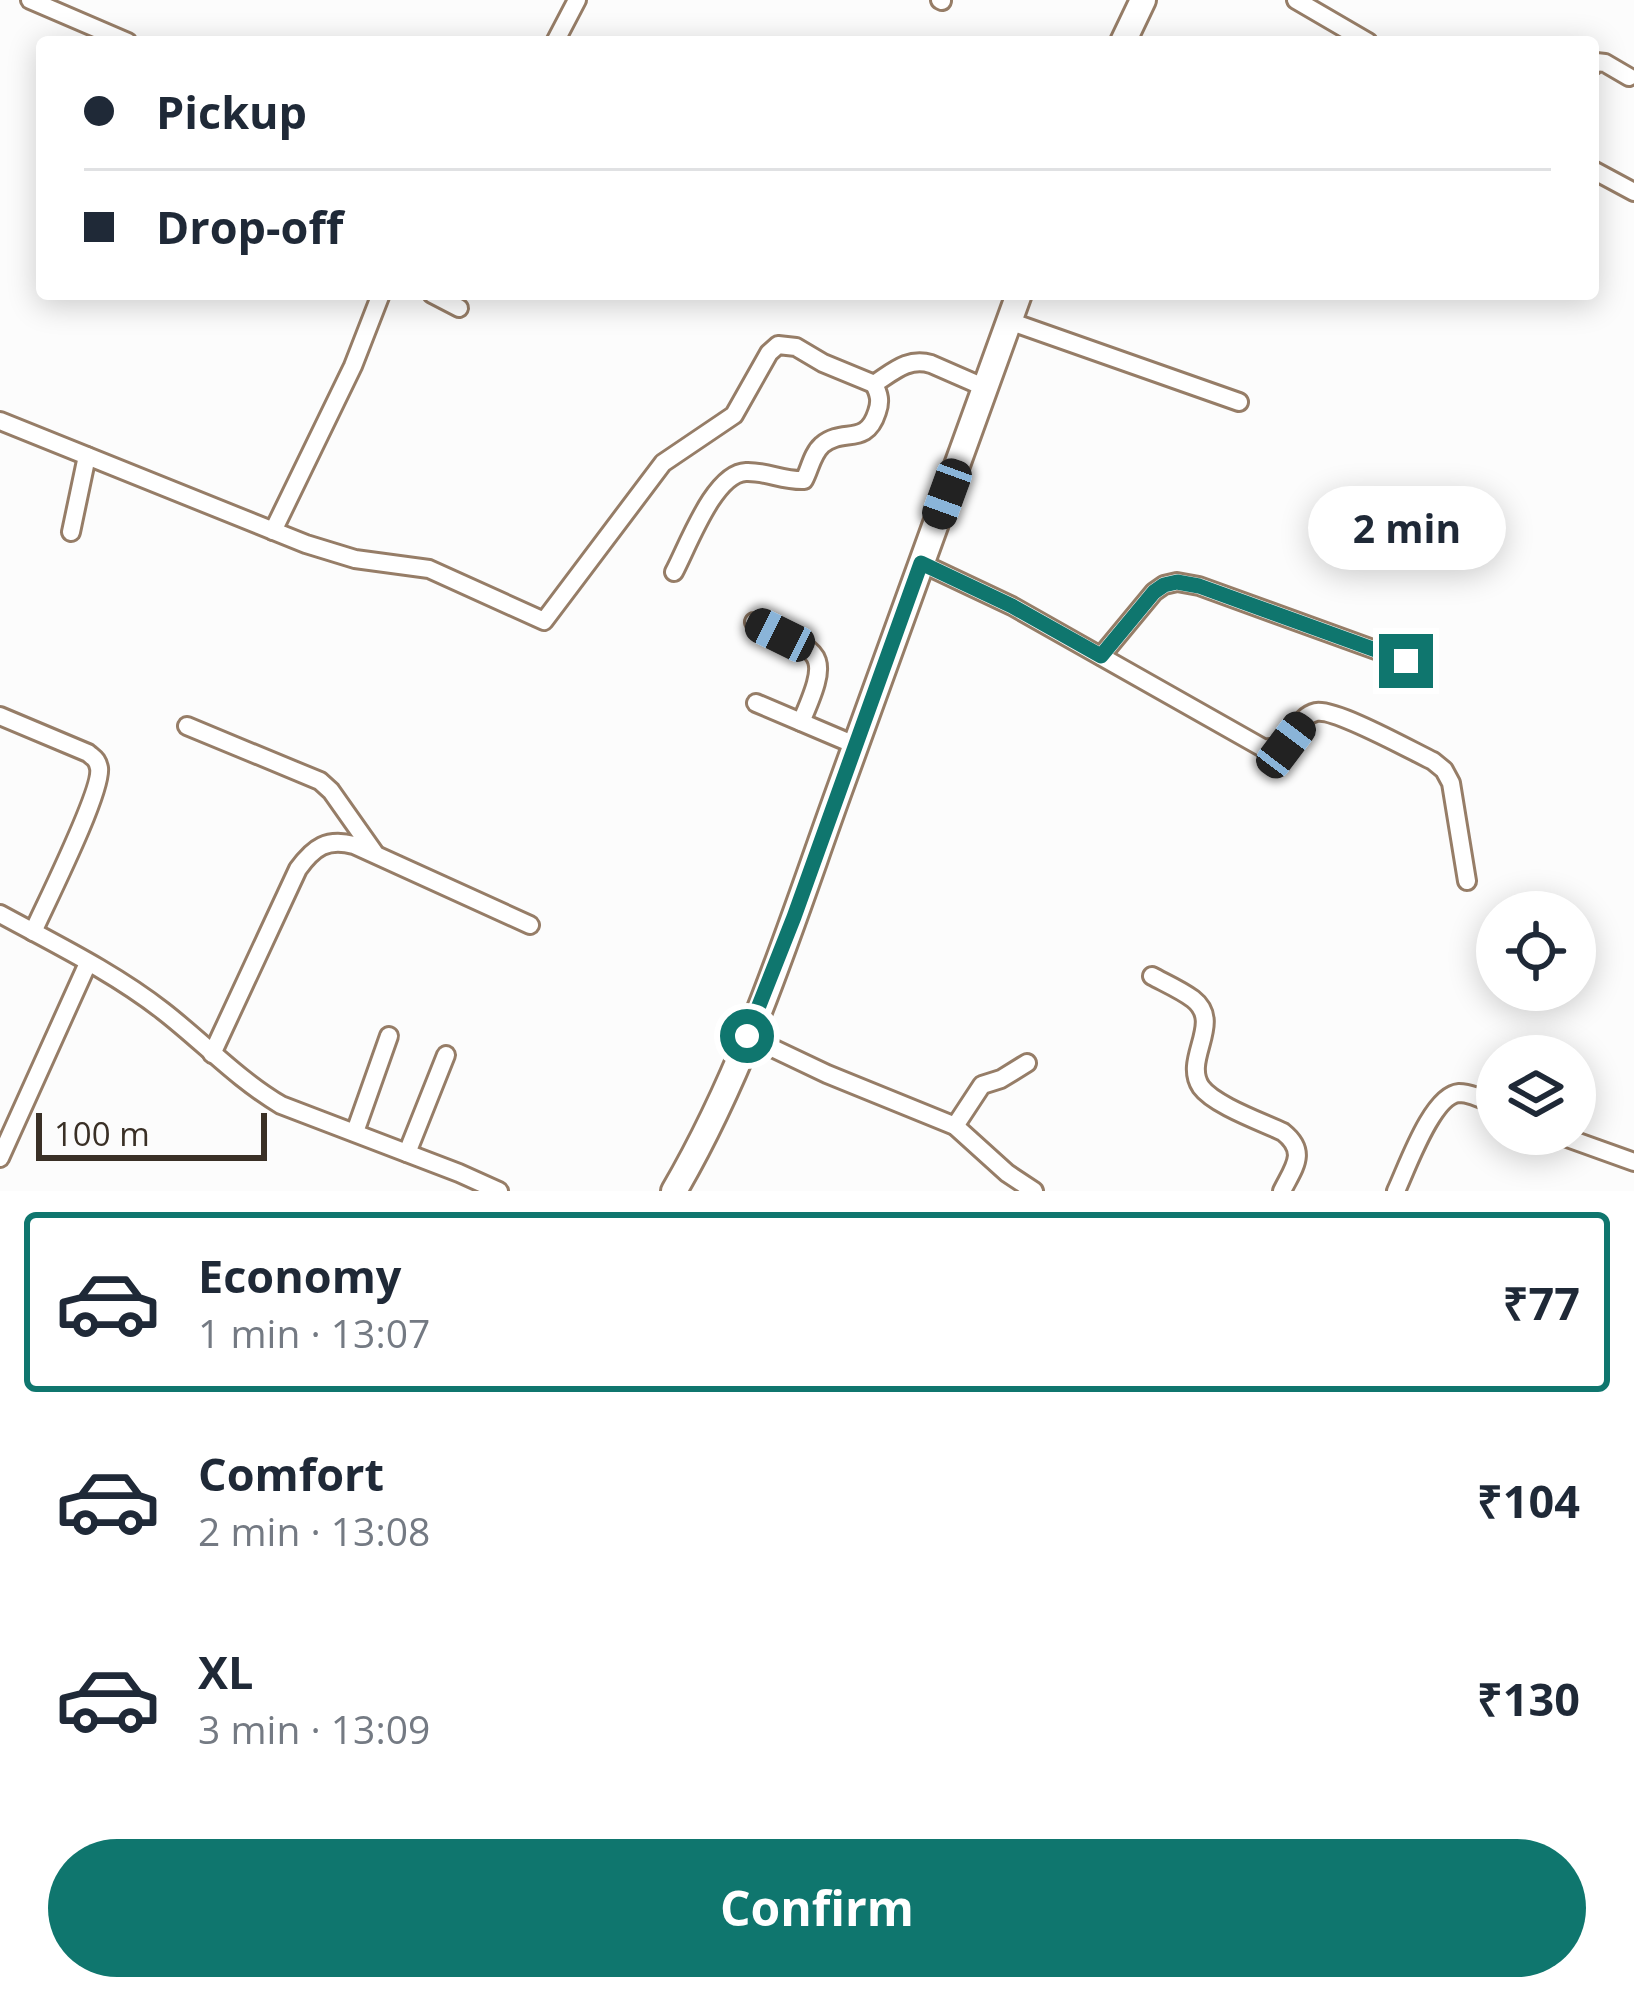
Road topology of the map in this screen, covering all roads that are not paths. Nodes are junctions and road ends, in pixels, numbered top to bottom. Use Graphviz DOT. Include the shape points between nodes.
graph roads {
  1 [pos="30,0"];
  2 [pos="577,0"];
  3 [pos="1143,0"];
  4 [pos="1296,0"];
  5 [pos="114,36"];
  6 [pos="558,36"];
  7 [pos="1126,36"];
  8 [pos="1358,36"];
  9 [pos="1599,62"];
  10 [pos="1629,77"];
  11 [pos="1599,173"];
  12 [pos="1634,192"];
  13 [pos="379,300"];
  14 [pos="444,300"];
  15 [pos="1017,300"];
  16 [pos="459,308"];
  17 [pos="1010,321"];
  18 [pos="874,384"];
  19 [pos="986,388"];
  20 [pos="1239,402"];
  21 [pos="0,422"];
  22 [pos="87,456"];
  23 [pos="273,531"];
  24 [pos="71,532"];
  25 [pos="921,563"];
  26 [pos="674,572"];
  27 [pos="754,622"];
  28 [pos="1101,656"];
  29 [pos="1406,661"];
  30 [pos="756,703"];
  31 [pos="0,716"];
  32 [pos="800,722"];
  33 [pos="188,726"];
  34 [pos="856,745"];
  35 [pos="374,853"];
  36 [pos="1467,880"];
  37 [pos="0,914"];
  38 [pos="530,925"];
  39 [pos="33,932"];
  40 [pos="88,962"];
  41 [pos="1152,976"];
  42 [pos="389,1036"];
  43 [pos="747,1036"];
  44 [pos="212,1054"];
  45 [pos="446,1055"];
  46 [pos="1027,1063"];
  47 [pos="1476,1098"];
  48 [pos="955,1126"];
  49 [pos="355,1132"];
  50 [pos="1596,1148"];
  51 [pos="407,1153"];
  52 [pos="0,1159"];
  53 [pos="1634,1162"];
  54 [pos="499,1191"];
  55 [pos="674,1191"];
  56 [pos="1034,1191"];
  57 [pos="1282,1191"];
  58 [pos="1396,1191"];
  1 -- 5 [label="street"];
  2 -- 6 [label="street"];
  3 -- 7 [label="highway"];
  4 -- 8 [label="street"];
  9 -- 10 [label="street"];
  11 -- 12 [label="street"];
  13 -- 23 [label="street"];
  14 -- 16 [label="street"];
  15 -- 17 [label="highway"];
  17 -- 19 [label="highway"];
  17 -- 20 [label="street"];
  18 -- 19 [label="street" via="922,362"];
  18 -- 23 [label="street" via="778,345 734,415 663,463 544,621 428,569 356,559"];
  18 -- 26 [label="street" via="880,403 872,427 822,446 804,480 749,472 725,480"];
  19 -- 25 [label="highway"];
  21 -- 22 [label="street"];
  22 -- 23 [label="street"];
  22 -- 24 [label="street"];
  25 -- 28 [label="street"];
  25 -- 34 [label="highway"];
  27 -- 32 [label="street" via="815,655 818,679"];
  28 -- 29 [label="street" via="1154,592 1177,582"];
  28 -- 36 [label="street" via="1263,748 1286,745 1319,711 1433,761 1450,783"];
  30 -- 32 [label="street"];
  31 -- 39 [label="street" via="88,753 100,770"];
  32 -- 34 [label="street"];
  33 -- 35 [label="street" via="320,781"];
  34 -- 43 [label="highway"];
  35 -- 38 [label="street"];
  35 -- 44 [label="street" via="338,841 310,852"];
  37 -- 39 [label="street"];
  39 -- 40 [label="street"];
  40 -- 44 [label="street"];
  40 -- 52 [label="street"];
  41 -- 57 [label="street" via="1204,1010 1197,1080 1205,1092 1294,1141 1295,1164"];
  42 -- 49 [label="street"];
  43 -- 48 [label="street"];
  43 -- 55 [label="highway"];
  44 -- 49 [label="street" via="281,1105"];
  45 -- 51 [label="street"];
  46 -- 48 [label="street" via="982,1084"];
  47 -- 58 [label="street" via="1443,1100"];
  48 -- 56 [label="street"];
  49 -- 51 [label="street"];
  50 -- 53 [label="street"];
  51 -- 54 [label="street"];
}
